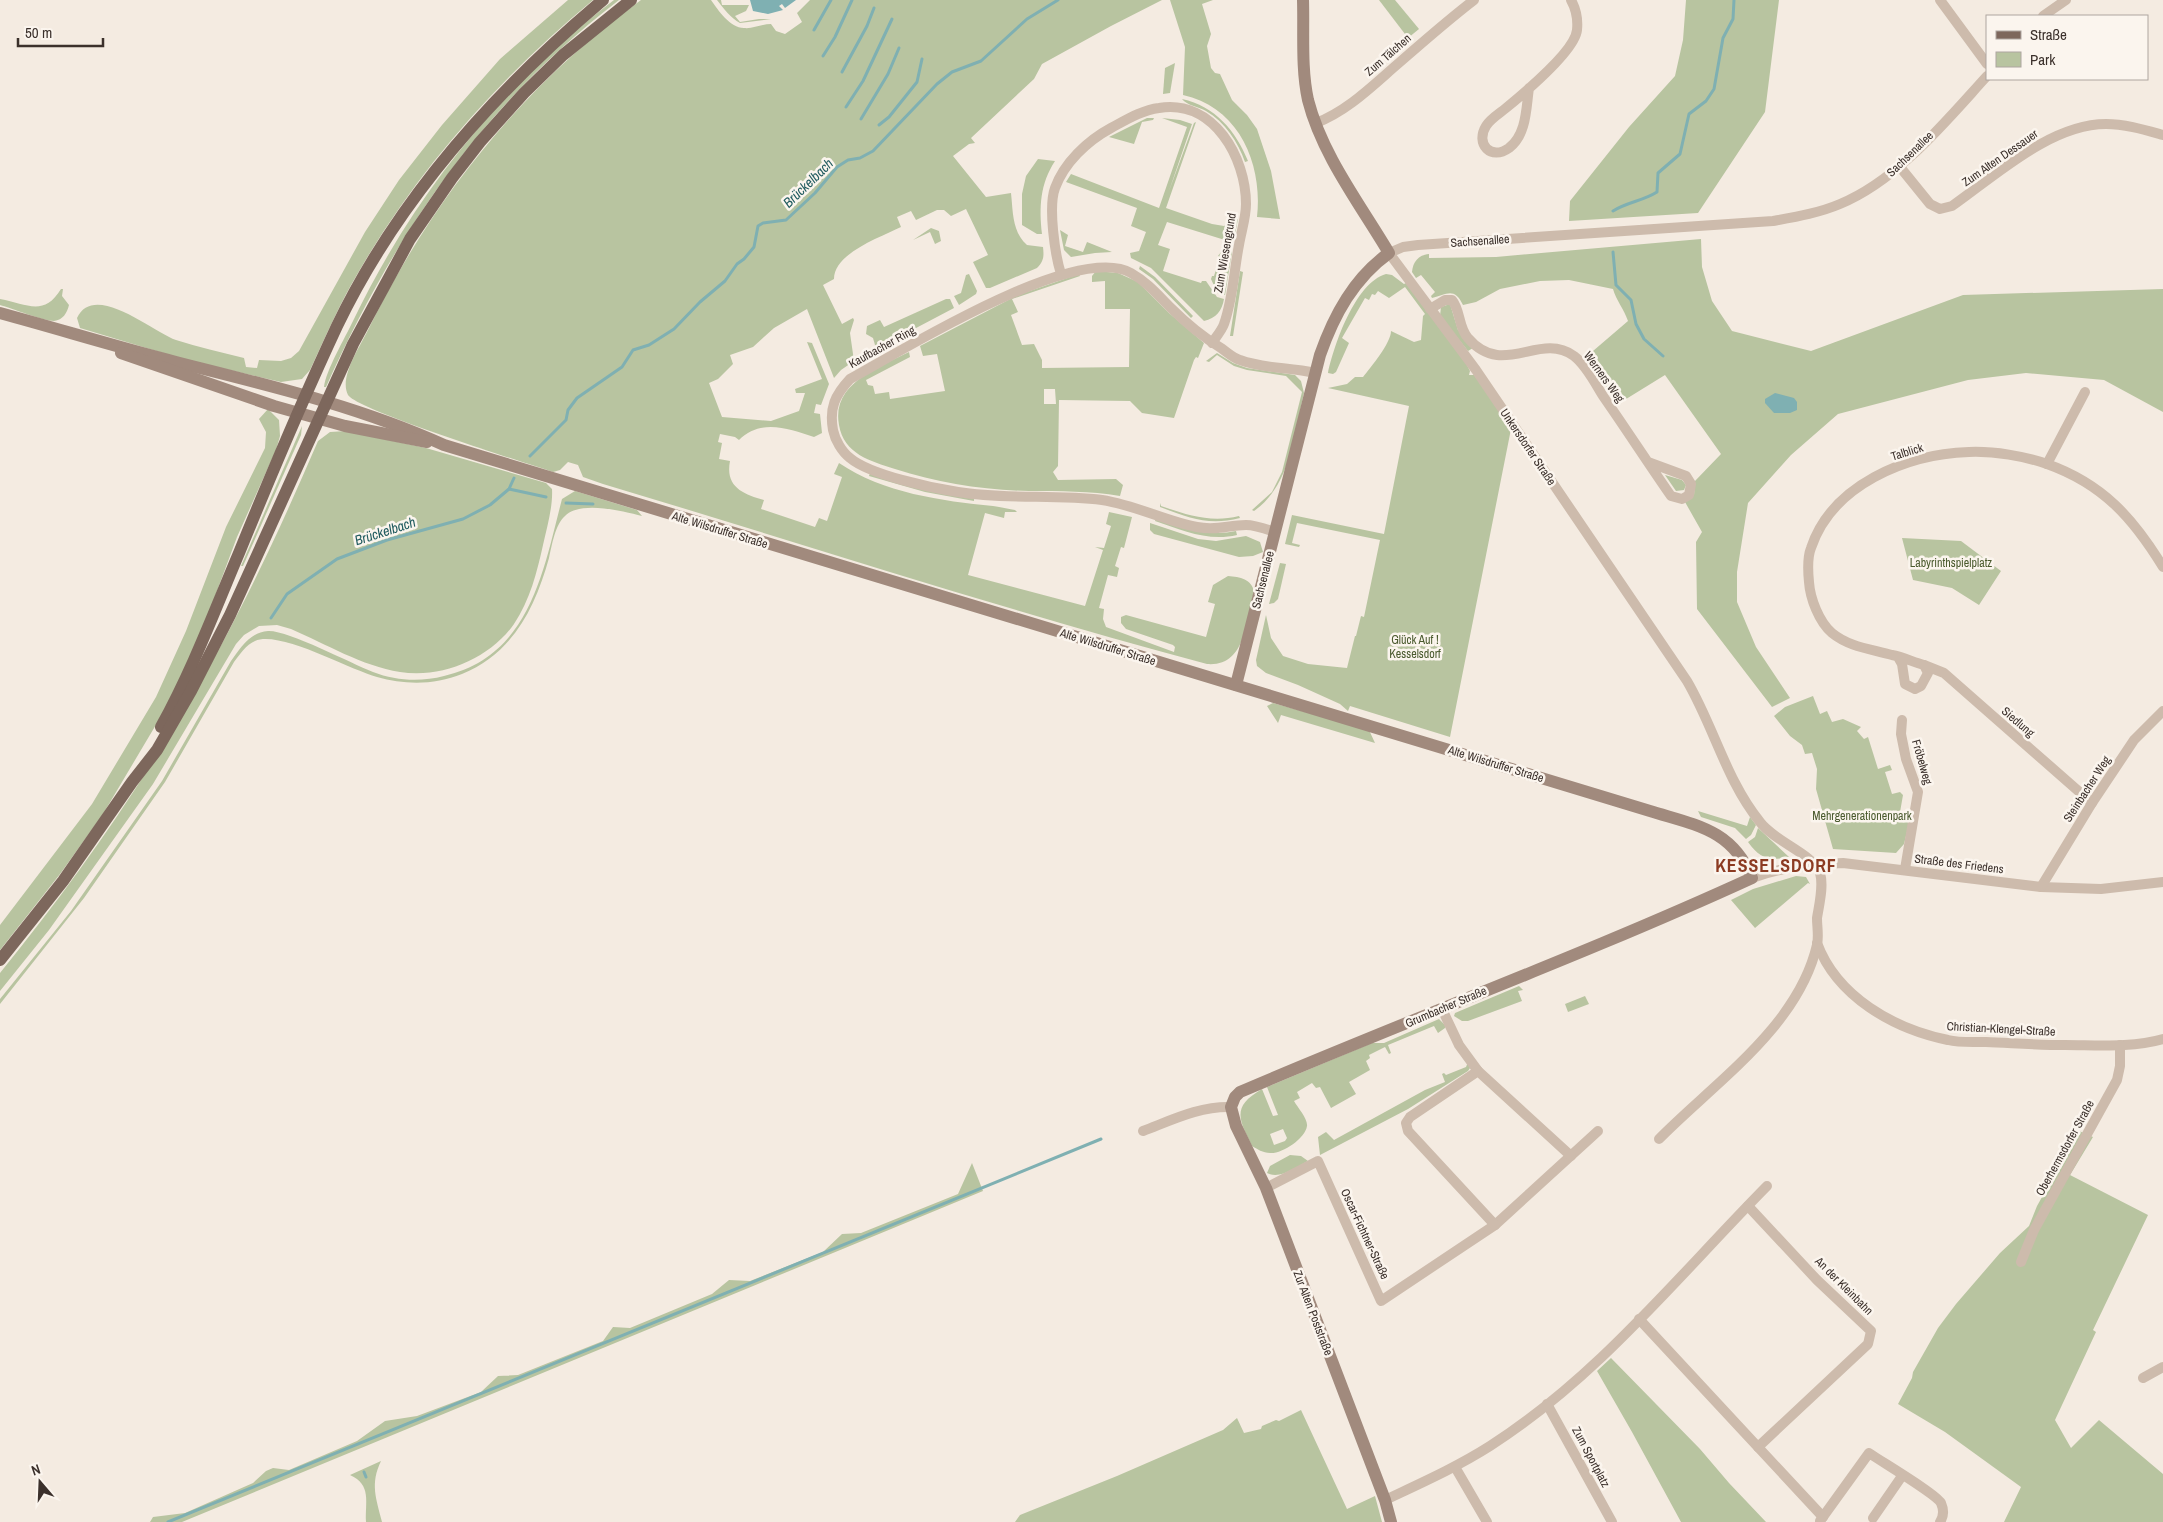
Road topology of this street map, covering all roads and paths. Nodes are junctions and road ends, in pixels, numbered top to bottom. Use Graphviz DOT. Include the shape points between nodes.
graph roads {
  1 [pos="604,0"];
  2 [pos="631,0"];
  3 [pos="1304,0"];
  4 [pos="1474,0"];
  5 [pos="1571,0"];
  6 [pos="1940,0"];
  7 [pos="2066,0"];
  8 [pos="2044,15"];
  9 [pos="1986,63"];
  10 [pos="1986,77"];
  11 [pos="1529,88"];
  12 [pos="1316,123"];
  13 [pos="2163,135"];
  14 [pos="1900,168"];
  15 [pos="1389,252"];
  16 [pos="1061,274"];
  17 [pos="1430,309"];
  18 [pos="0,313"];
  19 [pos="93,341"];
  20 [pos="1212,343"];
  21 [pos="1315,373"];
  22 [pos="2085,392"];
  23 [pos="306,395"];
  24 [pos="328,401"];
  25 [pos="299,413"];
  26 [pos="320,419"];
  27 [pos="444,445"];
  28 [pos="1648,462"];
  29 [pos="2047,464"];
  30 [pos="1275,532"];
  31 [pos="2163,567"];
  32 [pos="1898,657"];
  33 [pos="1924,666"];
  34 [pos="1236,685"];
  35 [pos="2163,711"];
  36 [pos="1902,720"];
  37 [pos="132,782"];
  38 [pos="2092,803"];
  39 [pos="1815,864"];
  40 [pos="1904,869"];
  41 [pos="1752,878"];
  42 [pos="2163,882"];
  43 [pos="2041,887"];
  44 [pos="1818,942"];
  45 [pos="0,960"];
  46 [pos="1442,1009"];
  47 [pos="2163,1039"];
  48 [pos="2120,1045"];
  49 [pos="1478,1070"];
  50 [pos="1231,1107"];
  51 [pos="1143,1131"];
  52 [pos="1598,1131"];
  53 [pos="1659,1139"];
  54 [pos="1571,1156"];
  55 [pos="1767,1186"];
  56 [pos="1266,1188"];
  57 [pos="1748,1206"];
  58 [pos="1495,1225"];
  59 [pos="2021,1262"];
  60 [pos="1639,1320"];
  61 [pos="2163,1367"];
  62 [pos="2143,1378"];
  63 [pos="1547,1404"];
  64 [pos="1758,1448"];
  65 [pos="1454,1467"];
  66 [pos="1902,1476"];
  67 [pos="1385,1500"];
  68 [pos="1873,1518"];
  69 [pos="1821,1520"];
  70 [pos="1392,1522"];
  71 [pos="1487,1522"];
  72 [pos="1612,1522"];
  73 [pos="1940,1522"];
  1 -- 23 [label="main road" via="516,77 448,153 417,194 369,268"];
  2 -- 24 [label="main road" via="563,55 480,142 452,178 382,288"];
  3 -- 12 [label="street, Unkersdorfer Straße" via="1304,74"];
  4 -- 12 [label="street, Zum Tälchen" via="1354,102 1335,116"];
  5 -- 11 [label="street" via="1576,8 1577,31 1565,52"];
  6 -- 9 [label="street"];
  7 -- 8 [label="street"];
  10 -- 14 [label="street, Sachsenallee"];
  11 -- 11 [label="street" via="1486,125 1482,138 1485,147 1492,152 1507,150 1523,130"];
  12 -- 15 [label="street, Unkersdorfer Straße" via="1330,153"];
  13 -- 14 [label="street, Zum Alten Dessauer" via="2106,124 2063,132 2034,148 1952,206 1940,209 1930,204"];
  14 -- 15 [label="street, Sachsenallee" via="1875,186 1838,205 1773,221 1418,245"];
  15 -- 17 [label="street, Unkersdorfer Straße"];
  15 -- 21 [label="street, Sachsenallee" via="1374,264 1349,294 1330,328"];
  16 -- 20 [label="street, Kaufbacher Ring" via="1112,267 1129,272 1147,283"];
  16 -- 20 [label="street, Zum Wiesengrund" via="1053,206 1054,190 1062,173 1097,136 1132,116 1159,108 1191,111 1204,117 1228,141 1244,182 1246,206 1224,324"];
  16 -- 30 [label="street, Kaufbacher Ring" via="1008,295 850,379 833,401 831,419 840,447 861,466 896,478 959,492 1102,500 1212,530 1247,525"];
  17 -- 28 [label="street, Werners Weg" via="1445,300 1452,300 1467,338 1492,354 1511,356 1549,348 1574,356"];
  17 -- 39 [label="street, Unkersdorfer Straße" via="1476,370 1687,681 1700,702 1720,755 1760,823"];
  18 -- 19 [label="street"];
  19 -- 23 [label="street, Alte Wilsdruffer Straße"];
  19 -- 25 [label="street, Alte Wilsdruffer Straße" via="135,360"];
  20 -- 21 [label="street, Kaufbacher Ring" via="1238,360"];
  21 -- 30 [label="street, Sachsenallee"];
  22 -- 29 [label="street"];
  23 -- 24 [label="street, Alte Wilsdruffer Straße"];
  23 -- 25 [label="main road"];
  24 -- 26 [label="main road"];
  24 -- 27 [label="street, Alte Wilsdruffer Straße"];
  25 -- 26 [label="street, Alte Wilsdruffer Straße"];
  25 -- 37 [label="main road" via="193,664"];
  26 -- 27 [label="street, Alte Wilsdruffer Straße"];
  26 -- 37 [label="main road" via="211,653 157,750"];
  27 -- 34 [label="street, Alte Wilsdruffer Straße"];
  29 -- 31 [label="street, Talblick" via="2111,499"];
  29 -- 32 [label="street, Talblick" via="2007,455 1968,452 1915,461 1859,487 1831,511 1810,550 1810,593 1818,612 1830,632 1842,640"];
  30 -- 34 [label="street, Sachsenallee"];
  32 -- 33 [label="street, Talblick"];
  32 -- 33 [label="street" via="1903,681 1909,688 1921,686 1928,673"];
  33 -- 38 [label="street, Siedlung" via="1944,673"];
  34 -- 41 [label="street, Alte Wilsdruffer Straße" via="1712,831 1736,850"];
  35 -- 38 [label="street, Steinbacher Weg" via="2134,740"];
  36 -- 40 [label="street, Fröbelweg" via="1906,759 1918,792"];
  37 -- 45 [label="main road" via="63,882"];
  38 -- 43 [label="street, Steinbacher Weg"];
  39 -- 40 [label="street, Straße des Friedens" via="1843,863"];
  39 -- 41 [label="street, Straße des Friedens"];
  39 -- 44 [label="street, Christian-Klengel-Straße" via="1820,874"];
  40 -- 43 [label="street, Straße des Friedens"];
  41 -- 46 [label="street, Grumbacher Straße"];
  42 -- 43 [label="street, Straße des Friedens" via="2101,889"];
  44 -- 48 [label="street, Christian-Klengel-Straße" via="1832,972 1849,992 1874,1012 1926,1035 1950,1041"];
  44 -- 53 [label="street, Christian-Klengel-Straße" via="1809,969 1789,1008 1755,1048"];
  46 -- 49 [label="street" via="1459,1046"];
  46 -- 50 [label="street, Grumbacher Straße" via="1240,1092 1234,1097"];
  47 -- 48 [label="street, Christian-Klengel-Straße"];
  48 -- 59 [label="street, Oberhermsdorfer Straße" via="2117,1080 2034,1230"];
  49 -- 54 [label="street"];
  49 -- 58 [label="street" via="1406,1123 1413,1137"];
  50 -- 51 [label="street" via="1199,1109"];
  50 -- 56 [label="street, Zur Alten Poststraße" via="1236,1126"];
  52 -- 54 [label="street, Oscar-Fichtner-Straße"];
  54 -- 58 [label="street, Oscar-Fichtner-Straße"];
  55 -- 57 [label="street"];
  56 -- 58 [label="street, Oscar-Fichtner-Straße" via="1318,1161 1382,1301"];
  56 -- 67 [label="street, Zur Alten Poststraße"];
  57 -- 60 [label="street"];
  57 -- 64 [label="street, An der Kleinbahn" via="1871,1331 1868,1344"];
  60 -- 63 [label="street" via="1603,1357"];
  60 -- 64 [label="street"];
  61 -- 62 [label="street"];
  63 -- 65 [label="street" via="1502,1438"];
  63 -- 72 [label="street, Zum Sportplatz"];
  64 -- 69 [label="street"];
  65 -- 67 [label="street"];
  65 -- 71 [label="street"];
  66 -- 68 [label="street"];
  66 -- 69 [label="street" via="1870,1453"];
  66 -- 73 [label="street" via="1936,1497 1943,1518"];
  67 -- 70 [label="street, Zur Alten Poststraße"];
}
